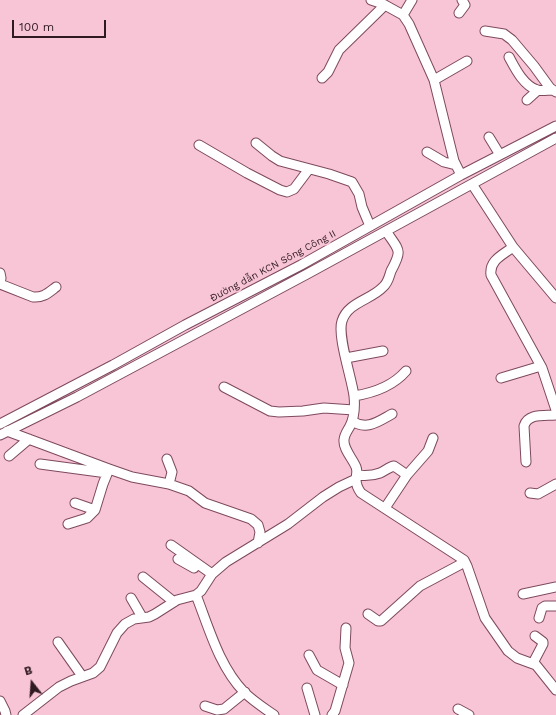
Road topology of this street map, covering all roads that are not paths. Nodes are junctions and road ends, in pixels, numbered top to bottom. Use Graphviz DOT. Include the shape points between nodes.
graph roads {
  1 [pos="371,0"];
  2 [pos="412,0"];
  3 [pos="462,0"];
  4 [pos="383,3"];
  5 [pos="459,13"];
  6 [pos="403,15"];
  7 [pos="485,30"];
  8 [pos="509,57"];
  9 [pos="467,62"];
  10 [pos="322,78"];
  11 [pos="434,80"];
  12 [pos="538,90"];
  13 [pos="554,91"];
  14 [pos="527,100"];
  15 [pos="556,126"];
  16 [pos="489,138"];
  17 [pos="556,138"];
  18 [pos="256,143"];
  19 [pos="199,145"];
  20 [pos="427,152"];
  21 [pos="500,155"];
  22 [pos="456,165"];
  23 [pos="309,169"];
  24 [pos="461,176"];
  25 [pos="472,184"];
  26 [pos="370,226"];
  27 [pos="386,231"];
  28 [pos="513,247"];
  29 [pos="0,273"];
  30 [pos="0,284"];
  31 [pos="56,287"];
  32 [pos="556,298"];
  33 [pos="383,351"];
  34 [pos="346,358"];
  35 [pos="541,366"];
  36 [pos="406,371"];
  37 [pos="502,378"];
  38 [pos="71,386"];
  39 [pos="224,386"];
  40 [pos="354,396"];
  41 [pos="77,397"];
  42 [pos="354,410"];
  43 [pos="556,410"];
  44 [pos="392,414"];
  45 [pos="556,415"];
  46 [pos="352,421"];
  47 [pos="0,424"];
  48 [pos="4,433"];
  49 [pos="433,438"];
  50 [pos="29,439"];
  51 [pos="9,456"];
  52 [pos="168,459"];
  53 [pos="526,462"];
  54 [pos="40,464"];
  55 [pos="108,471"];
  56 [pos="407,475"];
  57 [pos="356,477"];
  58 [pos="169,484"];
  59 [pos="556,484"];
  60 [pos="530,493"];
  61 [pos="75,503"];
  62 [pos="384,508"];
  63 [pos="95,510"];
  64 [pos="68,524"];
  65 [pos="258,543"];
  66 [pos="171,545"];
  67 [pos="178,559"];
  68 [pos="465,562"];
  69 [pos="211,575"];
  70 [pos="142,577"];
  71 [pos="556,587"];
  72 [pos="523,594"];
  73 [pos="196,595"];
  74 [pos="131,598"];
  75 [pos="174,602"];
  76 [pos="556,606"];
  77 [pos="368,614"];
  78 [pos="142,618"];
  79 [pos="538,618"];
  80 [pos="346,628"];
  81 [pos="535,636"];
  82 [pos="58,642"];
  83 [pos="309,655"];
  84 [pos="533,663"];
  85 [pos="82,676"];
  86 [pos="343,685"];
  87 [pos="307,688"];
  88 [pos="556,690"];
  89 [pos="245,692"];
  90 [pos="0,701"];
  91 [pos="205,706"];
  92 [pos="458,709"];
  93 [pos="6,715"];
  94 [pos="23,715"];
  95 [pos="274,715"];
  96 [pos="315,715"];
  97 [pos="332,715"];
  98 [pos="469,715"];
  1 -- 4 [label="street"];
  2 -- 6 [label="street"];
  3 -- 5 [label="street" via="465,4"];
  4 -- 6 [label="street"];
  4 -- 10 [label="street" via="339,50 328,72"];
  6 -- 11 [label="street"];
  7 -- 13 [label="street" via="504,34 512,40"];
  8 -- 12 [label="street" via="528,85"];
  9 -- 11 [label="street"];
  11 -- 22 [label="street"];
  12 -- 13 [label="street"];
  12 -- 14 [label="street"];
  15 -- 21 [label="street, Đường dẫn KCN Sông Công II"];
  16 -- 21 [label="street"];
  17 -- 25 [label="street"];
  18 -- 23 [label="street" via="280,161"];
  19 -- 23 [label="street" via="284,192 292,191"];
  20 -- 22 [label="street" via="444,162"];
  21 -- 24 [label="street, Đường dẫn KCN Sông Công II"];
  22 -- 24 [label="street"];
  23 -- 26 [label="street" via="352,182"];
  24 -- 26 [label="street, Đường dẫn KCN Sông Công II"];
  25 -- 27 [label="street"];
  25 -- 28 [label="street"];
  26 -- 38 [label="street, Đường dẫn KCN Sông Công II"];
  27 -- 34 [label="street" via="398,251 397,262 385,286 358,303 343,318 341,324"];
  27 -- 41 [label="street"];
  28 -- 32 [label="street"];
  28 -- 35 [label="street" via="494,262 490,268 491,275"];
  29 -- 30 [label="street"];
  30 -- 31 [label="street" via="38,298"];
  33 -- 34 [label="street"];
  34 -- 40 [label="street"];
  35 -- 37 [label="street"];
  35 -- 43 [label="street"];
  36 -- 40 [label="street" via="399,379 380,389"];
  38 -- 41 [label="street"];
  38 -- 47 [label="street, Đường dẫn KCN Sông Công II"];
  39 -- 42 [label="street" via="270,411 324,408"];
  40 -- 42 [label="street"];
  41 -- 48 [label="street"];
  42 -- 46 [label="street"];
  44 -- 46 [label="street" via="374,425 360,425"];
  45 -- 53 [label="street" via="532,416 525,422"];
  46 -- 57 [label="street" via="344,439 356,467"];
  48 -- 50 [label="street"];
  49 -- 56 [label="street" via="428,451"];
  50 -- 51 [label="street"];
  50 -- 55 [label="street"];
  52 -- 58 [label="street" via="172,472"];
  54 -- 55 [label="street"];
  55 -- 58 [label="street"];
  55 -- 63 [label="street"];
  56 -- 57 [label="street" via="391,466 380,473"];
  56 -- 62 [label="street"];
  57 -- 62 [label="street" via="357,488 361,493"];
  57 -- 65 [label="street"];
  58 -- 65 [label="street" via="205,502 250,519 258,525"];
  59 -- 60 [label="street" via="538,494"];
  61 -- 63 [label="street"];
  62 -- 68 [label="street"];
  63 -- 64 [label="street" via="87,518"];
  65 -- 69 [label="street" via="226,562"];
  66 -- 69 [label="street"];
  67 -- 69 [label="street"];
  68 -- 77 [label="street" via="420,586 381,621"];
  68 -- 84 [label="street" via="485,618 512,655"];
  69 -- 73 [label="street"];
  70 -- 75 [label="street"];
  71 -- 72 [label="street"];
  73 -- 75 [label="street"];
  73 -- 89 [label="street" via="216,649"];
  74 -- 78 [label="street"];
  75 -- 78 [label="street" via="156,614"];
  76 -- 79 [label="street" via="542,608"];
  78 -- 85 [label="street" via="125,624 117,633 100,667 93,673"];
  80 -- 86 [label="street" via="345,648 349,663"];
  81 -- 84 [label="street" via="543,644"];
  82 -- 85 [label="street"];
  83 -- 86 [label="street" via="317,670"];
  84 -- 88 [label="street"];
  85 -- 94 [label="street" via="59,687"];
  86 -- 97 [label="street"];
  87 -- 96 [label="street"];
  89 -- 91 [label="street" via="221,711"];
  89 -- 95 [label="street"];
  90 -- 93 [label="street"];
  92 -- 98 [label="street"];
}
